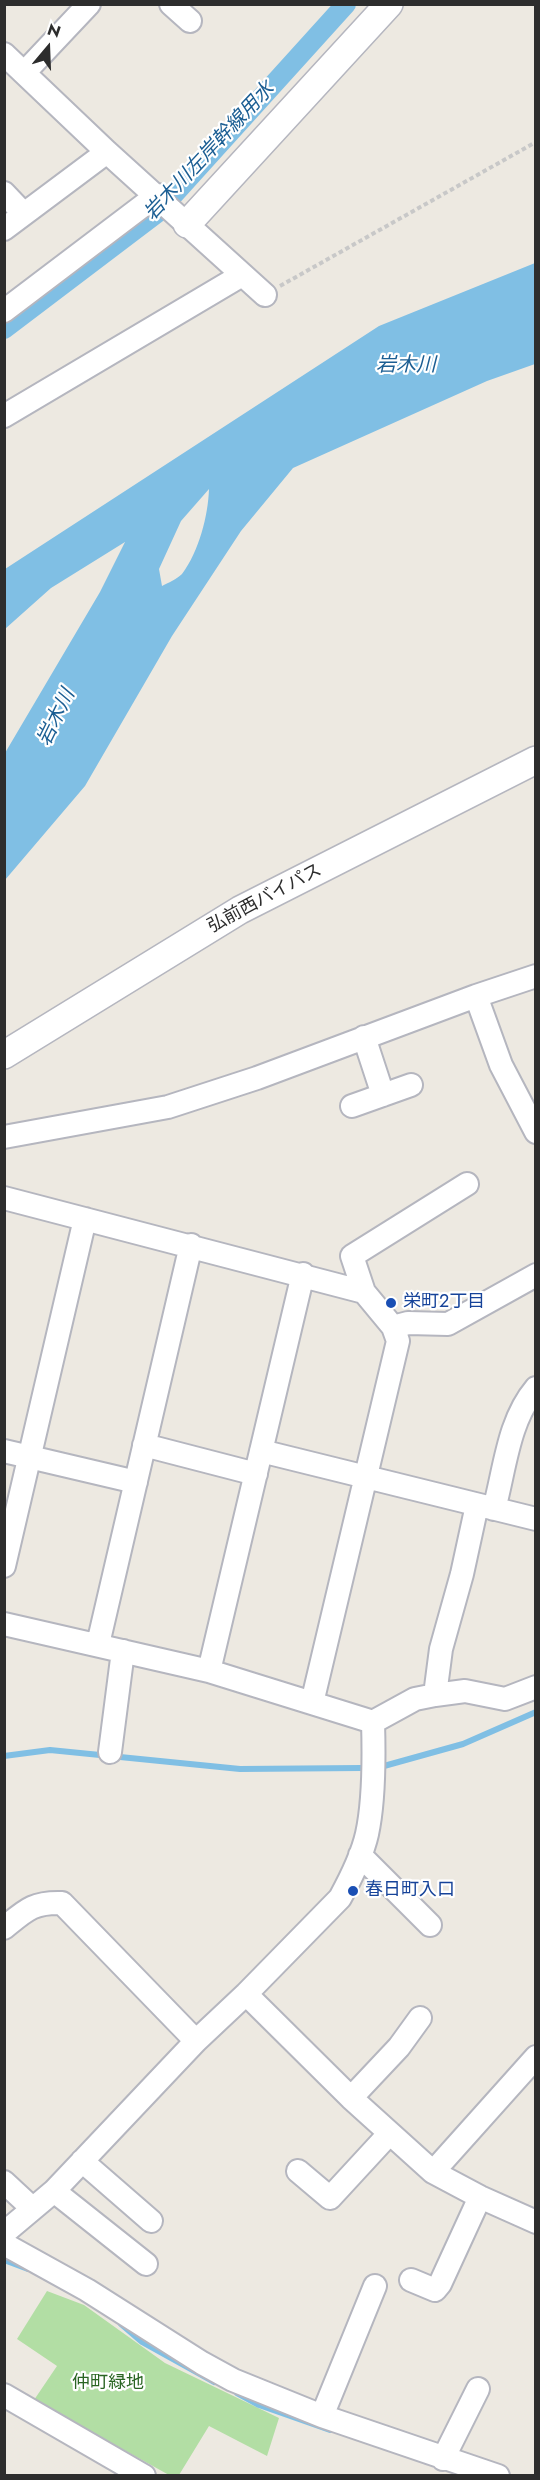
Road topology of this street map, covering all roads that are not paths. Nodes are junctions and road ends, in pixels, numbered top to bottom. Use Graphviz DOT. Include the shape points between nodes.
graph roads {
  1 [pos="89,4"];
  2 [pos="171,4"];
  3 [pos="389,4"];
  4 [pos="190,21"];
  5 [pos="4,54"];
  6 [pos="24,73"];
  7 [pos="107,152"];
  8 [pos="4,193"];
  9 [pos="168,207"];
  10 [pos="24,214"];
  11 [pos="4,229"];
  12 [pos="242,275"];
  13 [pos="265,295"];
  14 [pos="4,311"];
  15 [pos="4,416"];
  16 [pos="536,760"];
  17 [pos="536,976"];
  18 [pos="476,996"];
  19 [pos="364,1037"];
  20 [pos="4,1055"];
  21 [pos="411,1085"];
  22 [pos="383,1095"];
  23 [pos="352,1106"];
  24 [pos="536,1132"];
  25 [pos="4,1137"];
  26 [pos="467,1184"];
  27 [pos="4,1198"];
  28 [pos="85,1219"];
  29 [pos="191,1245"];
  30 [pos="303,1274"];
  31 [pos="536,1275"];
  32 [pos="364,1292"];
  33 [pos="393,1327"];
  34 [pos="536,1388"];
  35 [pos="144,1445"];
  36 [pos="4,1451"];
  37 [pos="261,1451"];
  38 [pos="30,1457"];
  39 [pos="256,1473"];
  40 [pos="365,1477"];
  41 [pos="136,1482"];
  42 [pos="485,1507"];
  43 [pos="536,1519"];
  44 [pos="4,1566"];
  45 [pos="4,1624"];
  46 [pos="98,1644"];
  47 [pos="123,1651"];
  48 [pos="208,1671"];
  49 [pos="536,1687"];
  50 [pos="435,1695"];
  51 [pos="312,1702"];
  52 [pos="373,1722"];
  53 [pos="110,1752"];
  54 [pos="360,1854"];
  55 [pos="430,1925"];
  56 [pos="4,1928"];
  57 [pos="246,1994"];
  58 [pos="420,2018"];
  59 [pos="196,2040"];
  60 [pos="535,2058"];
  61 [pos="351,2098"];
  62 [pos="389,2134"];
  63 [pos="82,2161"];
  64 [pos="298,2171"];
  65 [pos="433,2172"];
  66 [pos="4,2182"];
  67 [pos="54,2191"];
  68 [pos="480,2197"];
  69 [pos="32,2208"];
  70 [pos="151,2221"];
  71 [pos="536,2222"];
  72 [pos="4,2232"];
  73 [pos="4,2244"];
  74 [pos="146,2264"];
  75 [pos="411,2280"];
  76 [pos="375,2286"];
  77 [pos="478,2389"];
  78 [pos="4,2395"];
  79 [pos="322,2416"];
  80 [pos="443,2458"];
  81 [pos="144,2475"];
  82 [pos="498,2475"];
  1 -- 6 [label="street"];
  2 -- 4 [label="street"];
  3 -- 9 [label="street"];
  5 -- 6 [label="street"];
  6 -- 7 [label="street"];
  7 -- 9 [label="street"];
  7 -- 10 [label="street"];
  8 -- 10 [label="street"];
  9 -- 12 [label="street"];
  9 -- 14 [label="street"];
  10 -- 11 [label="street"];
  12 -- 13 [label="street"];
  12 -- 15 [label="street"];
  16 -- 20 [label="street, 弘前西バイパス" via="240,910"];
  17 -- 18 [label="street"];
  18 -- 19 [label="street"];
  18 -- 24 [label="street" via="501,1065"];
  19 -- 22 [label="street"];
  19 -- 25 [label="street" via="168,1107"];
  21 -- 22 [label="street"];
  22 -- 23 [label="street"];
  26 -- 32 [label="street" via="352,1256"];
  27 -- 28 [label="street"];
  28 -- 29 [label="street"];
  28 -- 38 [label="street"];
  29 -- 30 [label="street"];
  29 -- 35 [label="street"];
  30 -- 32 [label="street"];
  30 -- 37 [label="street"];
  31 -- 33 [label="street" via="448,1324 408,1323"];
  32 -- 33 [label="street"];
  33 -- 40 [label="street" via="398,1341"];
  34 -- 42 [label="street" via="514,1427"];
  35 -- 39 [label="street"];
  35 -- 41 [label="street"];
  36 -- 38 [label="street"];
  37 -- 39 [label="street"];
  37 -- 40 [label="street"];
  38 -- 41 [label="street"];
  38 -- 44 [label="street"];
  39 -- 48 [label="street"];
  40 -- 42 [label="street"];
  40 -- 51 [label="street"];
  41 -- 46 [label="street"];
  42 -- 43 [label="street"];
  42 -- 50 [label="street" via="441,1649"];
  45 -- 46 [label="street"];
  46 -- 47 [label="street"];
  47 -- 48 [label="street"];
  47 -- 53 [label="street"];
  48 -- 51 [label="street"];
  49 -- 50 [label="street" via="505,1699 465,1691"];
  50 -- 52 [label="street" via="415,1699"];
  51 -- 52 [label="street"];
  52 -- 54 [label="street" via="367,1833"];
  54 -- 55 [label="street"];
  54 -- 57 [label="street" via="340,1898"];
  56 -- 59 [label="street" via="42,1902 62,1903"];
  57 -- 59 [label="street"];
  57 -- 61 [label="street"];
  58 -- 61 [label="street" via="399,2047"];
  59 -- 63 [label="street"];
  60 -- 65 [label="street"];
  61 -- 62 [label="street"];
  62 -- 64 [label="street" via="330,2198"];
  62 -- 65 [label="street"];
  63 -- 67 [label="street"];
  63 -- 70 [label="street"];
  65 -- 68 [label="street"];
  66 -- 69 [label="street"];
  67 -- 69 [label="street"];
  67 -- 74 [label="street"];
  68 -- 71 [label="street"];
  68 -- 75 [label="street" via="440,2284 435,2290"];
  69 -- 72 [label="street"];
  73 -- 79 [label="street" via="233,2380"];
  76 -- 79 [label="street"];
  77 -- 80 [label="street"];
  78 -- 81 [label="street"];
  79 -- 80 [label="street"];
  80 -- 82 [label="street"];
}
